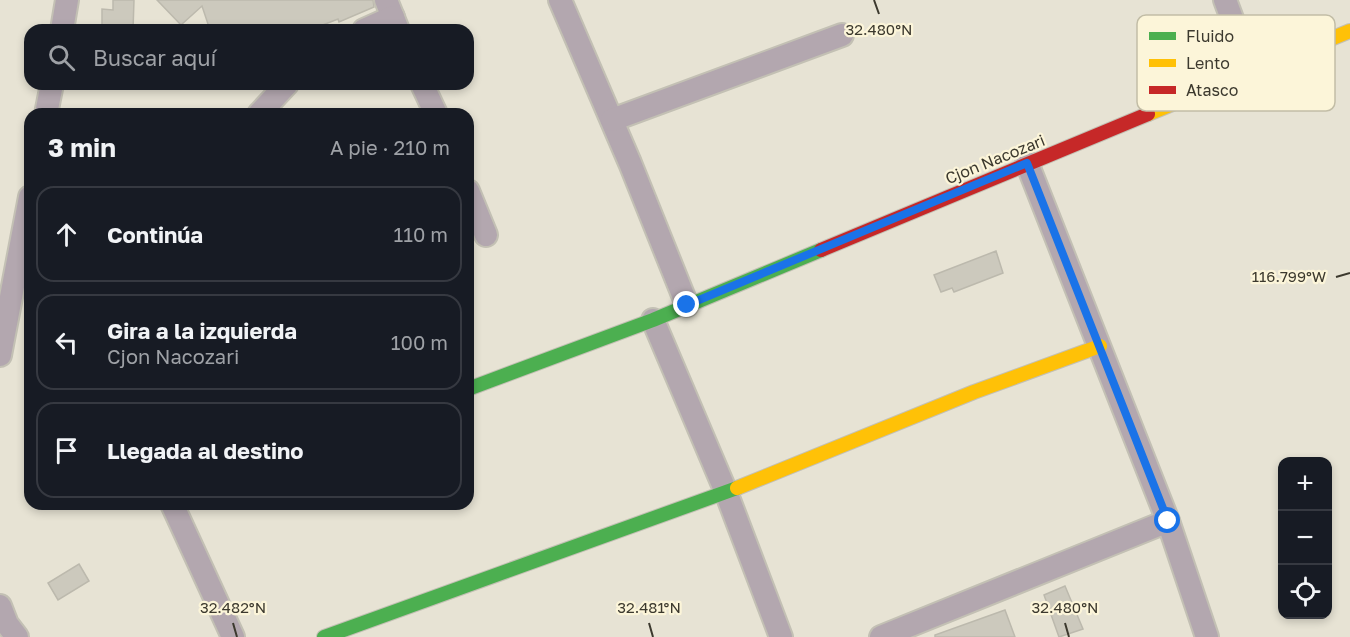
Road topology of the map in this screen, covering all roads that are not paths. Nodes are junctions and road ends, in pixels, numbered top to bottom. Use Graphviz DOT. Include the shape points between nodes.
graph roads {
  1 [pos="68,0"];
  2 [pos="560,0"];
  3 [pos="1225,0"];
  4 [pos="1231,15"];
  5 [pos="392,16"];
  6 [pos="63,24"];
  7 [pos="376,24"];
  8 [pos="1350,31"];
  9 [pos="842,35"];
  10 [pos="1335,37"];
  11 [pos="50,90"];
  12 [pos="281,90"];
  13 [pos="425,90"];
  14 [pos="47,108"];
  15 [pos="265,108"];
  16 [pos="432,108"];
  17 [pos="1156,111"];
  18 [pos="612,120"];
  19 [pos="1027,163"];
  20 [pos="474,206"];
  21 [pos="24,229"];
  22 [pos="486,235"];
  23 [pos="687,305"];
  24 [pos="653,320"];
  25 [pos="1100,346"];
  26 [pos="0,355"];
  27 [pos="474,387"];
  28 [pos="726,492"];
  29 [pos="175,510"];
  30 [pos="1168,521"];
  31 [pos="0,606"];
  32 [pos="17,637"];
  33 [pos="233,637"];
  34 [pos="324,637"];
  35 [pos="782,637"];
  36 [pos="881,637"];
  37 [pos="1207,637"];
  1 -- 6 [label="street"];
  2 -- 18 [label="street"];
  3 -- 4 [label="street"];
  5 -- 7 [label="street"];
  8 -- 10 [label="street, Cjon Nacozari"];
  9 -- 18 [label="street"];
  11 -- 14 [label="street"];
  12 -- 15 [label="street"];
  13 -- 16 [label="street"];
  17 -- 19 [label="street, Cjon Nacozari"];
  18 -- 23 [label="street"];
  19 -- 23 [label="street, Cjon Nacozari"];
  19 -- 25 [label="street"];
  20 -- 22 [label="street"];
  21 -- 26 [label="street"];
  23 -- 24 [label="street, Cjon Nacozari"];
  24 -- 27 [label="street, Cjon Nacozari"];
  24 -- 28 [label="street"];
  25 -- 28 [label="street"];
  25 -- 30 [label="street"];
  28 -- 34 [label="street"];
  28 -- 35 [label="street"];
  29 -- 33 [label="street"];
  30 -- 36 [label="street"];
  30 -- 37 [label="street"];
  31 -- 32 [label="street"];
}
